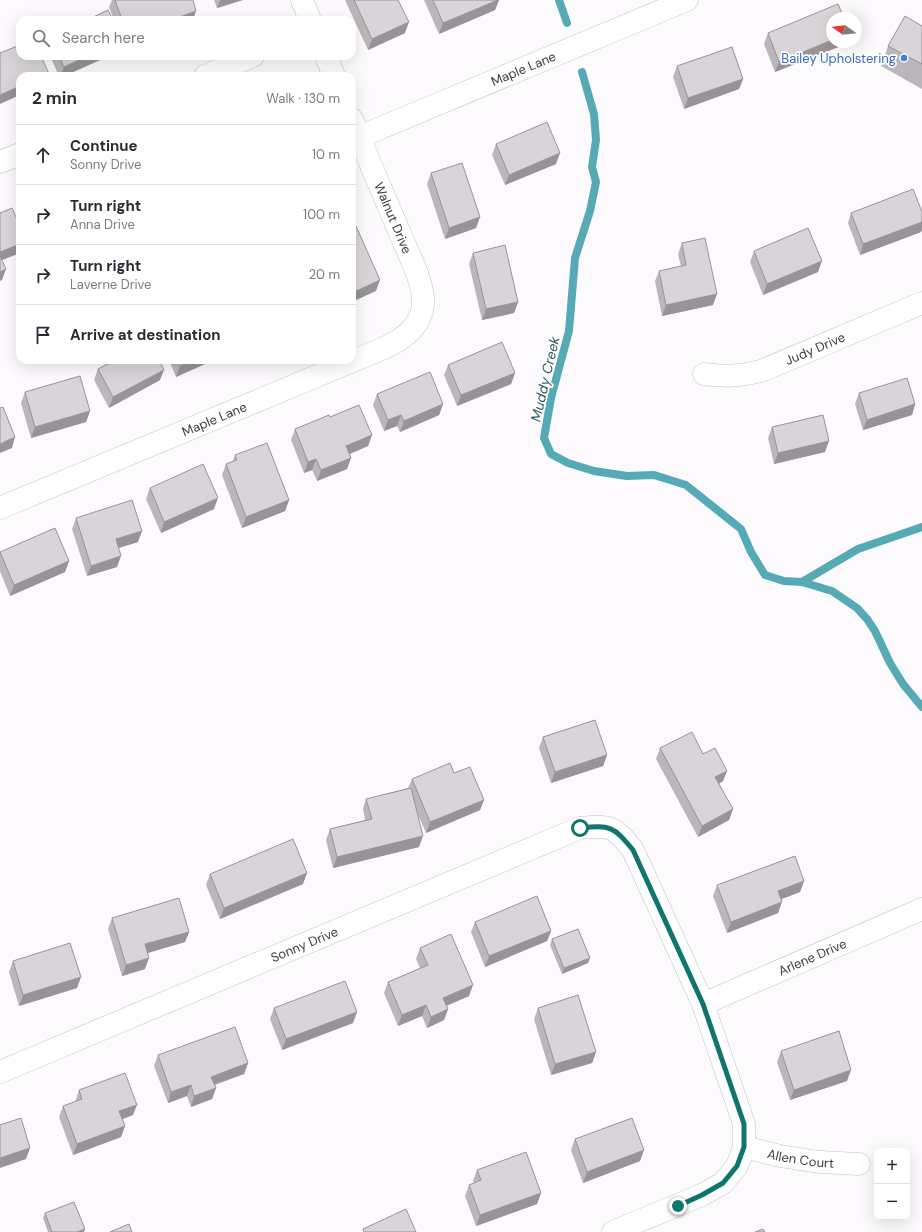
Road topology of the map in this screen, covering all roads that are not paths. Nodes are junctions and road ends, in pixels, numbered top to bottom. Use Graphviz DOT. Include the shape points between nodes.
graph roads {
  1 [pos="302,0"];
  2 [pos="686,0"];
  3 [pos="308,16"];
  4 [pos="244,60"];
  5 [pos="328,60"];
  6 [pos="215,72"];
  7 [pos="332,72"];
  8 [pos="356,128"];
  9 [pos="16,156"];
  10 [pos="0,162"];
  11 [pos="922,303"];
  12 [pos="419,318"];
  13 [pos="356,360"];
  14 [pos="346,364"];
  15 [pos="704,374"];
  16 [pos="0,508"];
  17 [pos="922,909"];
  18 [pos="703,1004"];
  19 [pos="0,1072"];
  20 [pos="744,1147"];
  21 [pos="859,1164"];
  22 [pos="613,1232"];
  1 -- 3 [label="street"];
  2 -- 8 [label="street, Maple Lane"];
  4 -- 6 [label="street"];
  5 -- 7 [label="street"];
  8 -- 12 [label="street, Walnut Drive" via="423,292 423,306"];
  9 -- 10 [label="street"];
  11 -- 15 [label="street, Judy Drive" via="762,371 741,376"];
  12 -- 13 [label="street, Maple Lane" via="404,338"];
  14 -- 16 [label="street, Maple Lane"];
  17 -- 18 [label="street, Arlene Drive"];
  18 -- 19 [label="street, Sonny Drive" via="633,850 620,834 611,828 580,828"];
  18 -- 20 [label="street" via="744,1124"];
  20 -- 21 [label="street, Allen Court" via="819,1162"];
  20 -- 22 [label="street" via="737,1166 723,1183 702,1195"];
}
